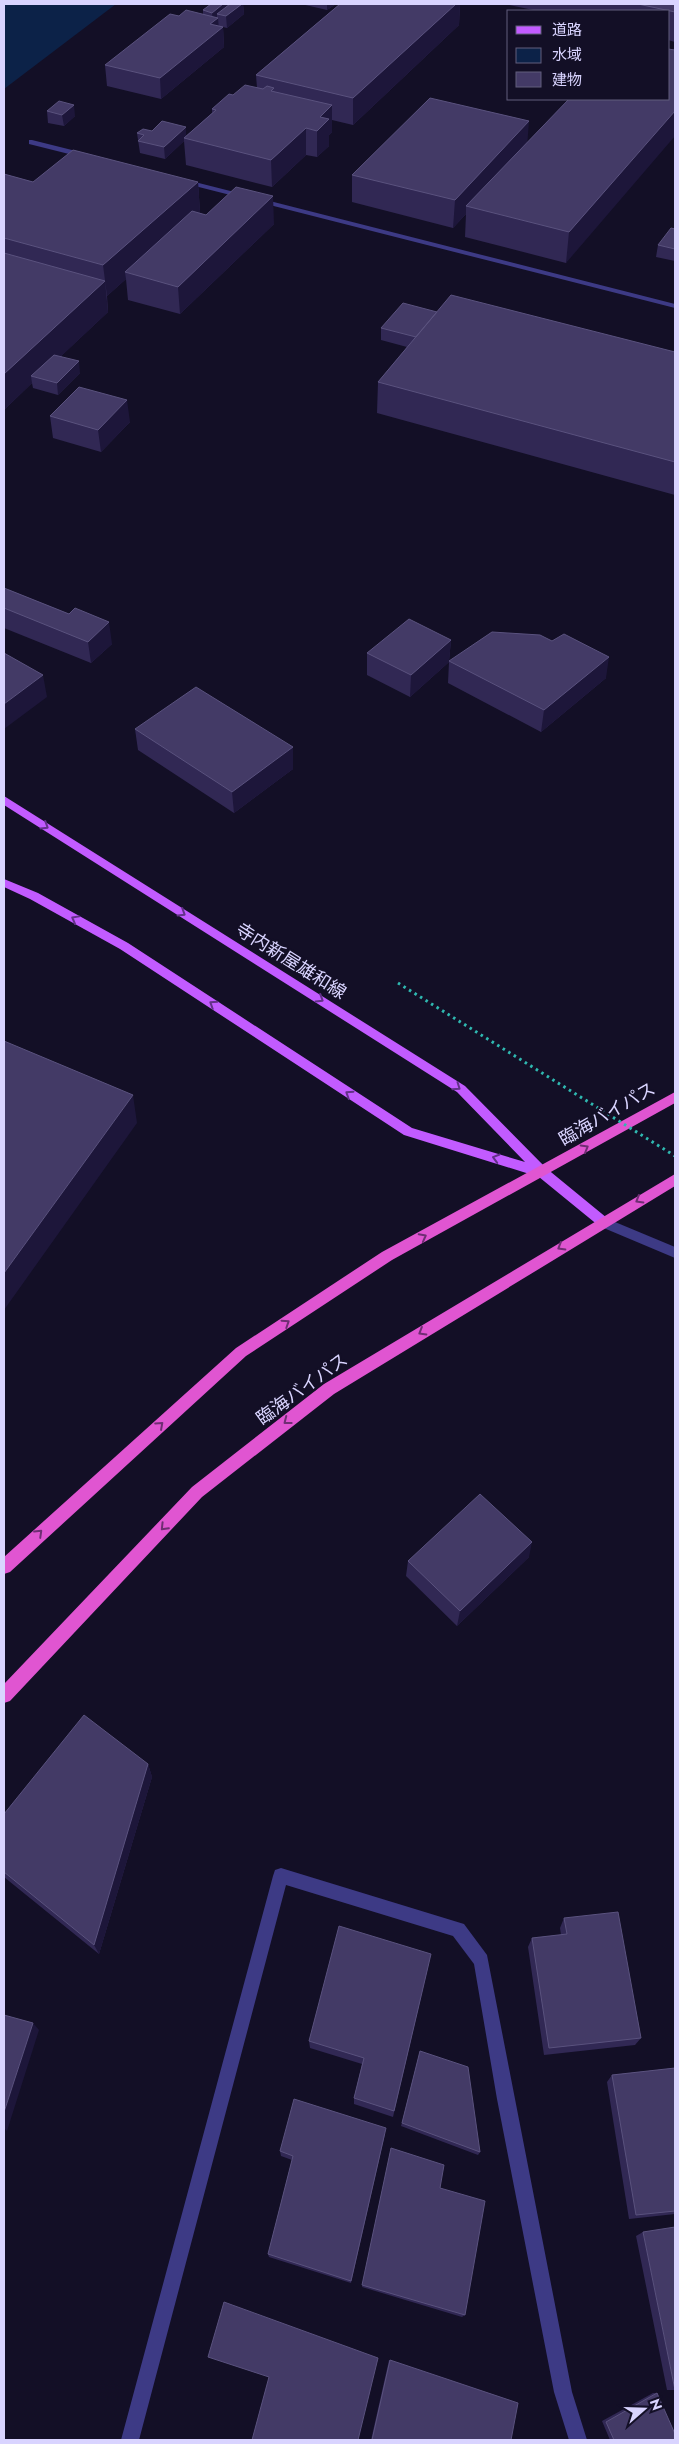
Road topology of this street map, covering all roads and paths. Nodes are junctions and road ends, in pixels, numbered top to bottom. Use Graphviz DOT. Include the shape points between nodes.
graph roads {
  1 [pos="32,142"];
  2 [pos="89,157"];
  3 [pos="176,179"];
  4 [pos="675,306"];
  5 [pos="4,800"];
  6 [pos="4,883"];
  7 [pos="398,983"];
  8 [pos="675,1097"];
  9 [pos="675,1156"];
  10 [pos="542,1172"];
  11 [pos="675,1179"];
  12 [pos="603,1222"];
  13 [pos="675,1253"];
  14 [pos="4,1568"];
  15 [pos="4,1695"];
  16 [pos="130,2440"];
  17 [pos="578,2440"];
  1 -- 2 [label="street"];
  3 -- 4 [label="street"];
  5 -- 10 [label="main road, 寺内新屋雄和線, one-way" via="461,1089"];
  10 -- 6 [label="main road, 寺内新屋雄和線, one-way" via="408,1132 124,946"];
  7 -- 9 [label="path, bridge"];
  10 -- 8 [label="highway, 臨海バイパス, one-way"];
  10 -- 12 [label="main road, 寺内新屋雄和線"];
  14 -- 10 [label="highway, 臨海バイパス, one-way" via="46,1526 241,1352 387,1256"];
  11 -- 12 [label="highway, 臨海バイパス, one-way"];
  12 -- 13 [label="street"];
  12 -- 15 [label="highway, 臨海バイパス, one-way" via="329,1389 196,1492"];
  16 -- 17 [label="street" via="280,1876 458,1930 481,1960 562,2392"];
}
